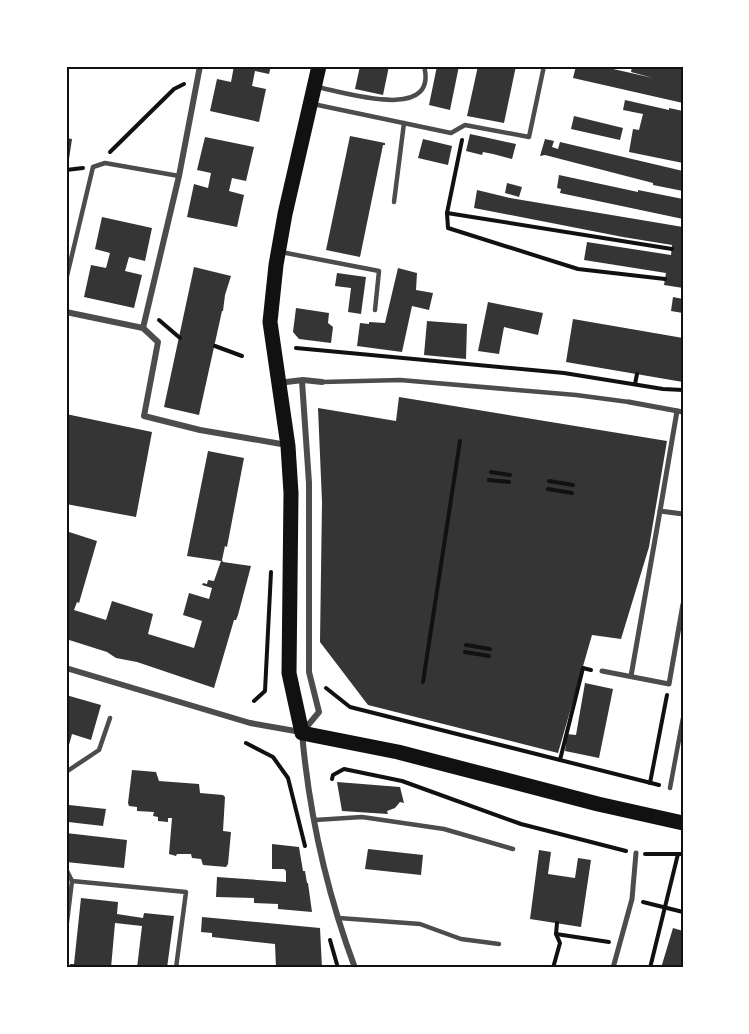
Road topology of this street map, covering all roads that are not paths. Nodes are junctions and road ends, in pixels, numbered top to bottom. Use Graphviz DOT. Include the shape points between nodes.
graph roads {
  1 [pos="200,66"];
  2 [pos="319,66"];
  3 [pos="424,66"];
  4 [pos="544,66"];
  5 [pos="315,86"];
  6 [pos="311,103"];
  7 [pos="404,123"];
  8 [pos="178,176"];
  9 [pos="394,202"];
  10 [pos="278,252"];
  11 [pos="66,280"];
  12 [pos="375,310"];
  13 [pos="66,312"];
  14 [pos="143,328"];
  15 [pos="302,381"];
  16 [pos="322,382"];
  17 [pos="278,383"];
  18 [pos="629,402"];
  19 [pos="680,411"];
  20 [pos="288,446"];
  21 [pos="660,511"];
  22 [pos="683,514"];
  23 [pos="683,604"];
  24 [pos="66,668"];
  25 [pos="602,671"];
  26 [pos="631,676"];
  27 [pos="683,717"];
  28 [pos="110,718"];
  29 [pos="302,733"];
  30 [pos="66,772"];
  31 [pos="670,788"];
  32 [pos="315,820"];
  33 [pos="683,823"];
  34 [pos="513,849"];
  35 [pos="636,853"];
  36 [pos="66,869"];
  37 [pos="72,881"];
  38 [pos="339,918"];
  39 [pos="66,930"];
  40 [pos="499,944"];
  41 [pos="176,968"];
  42 [pos="355,968"];
  43 [pos="613,968"];
  1 -- 8 [label="street"];
  2 -- 5 [label="main road"];
  3 -- 5 [label="lane" via="425,82 409,100 393,102"];
  4 -- 7 [label="lane" via="529,136 465,125 451,133"];
  5 -- 6 [label="main road"];
  6 -- 7 [label="lane"];
  6 -- 10 [label="main road"];
  7 -- 9 [label="lane"];
  8 -- 11 [label="lane" via="105,163 93,167"];
  8 -- 14 [label="street"];
  10 -- 12 [label="lane" via="379,272"];
  10 -- 17 [label="main road" via="270,322"];
  13 -- 14 [label="street"];
  14 -- 20 [label="street" via="158,342 144,416"];
  15 -- 16 [label="street"];
  15 -- 17 [label="street"];
  15 -- 29 [label="street" via="309,483 309,672 319,712"];
  16 -- 18 [label="lane" via="400,380"];
  17 -- 20 [label="main road"];
  18 -- 19 [label="street"];
  19 -- 21 [label="street"];
  20 -- 29 [label="main road" via="289,673"];
  21 -- 22 [label="street"];
  21 -- 26 [label="street"];
  23 -- 26 [label="street" via="669,684"];
  24 -- 29 [label="street" via="250,723"];
  25 -- 26 [label="street"];
  27 -- 31 [label="lane"];
  28 -- 30 [label="lane" via="99,750"];
  29 -- 32 [label="street"];
  29 -- 33 [label="main road" via="398,752"];
  32 -- 34 [label="lane" via="362,817 444,829"];
  32 -- 38 [label="street"];
  35 -- 43 [label="street" via="632,899"];
  36 -- 37 [label="lane"];
  37 -- 39 [label="lane"];
  37 -- 41 [label="lane" via="186,892"];
  38 -- 40 [label="lane" via="420,924 461,939"];
  38 -- 42 [label="street"];
}
